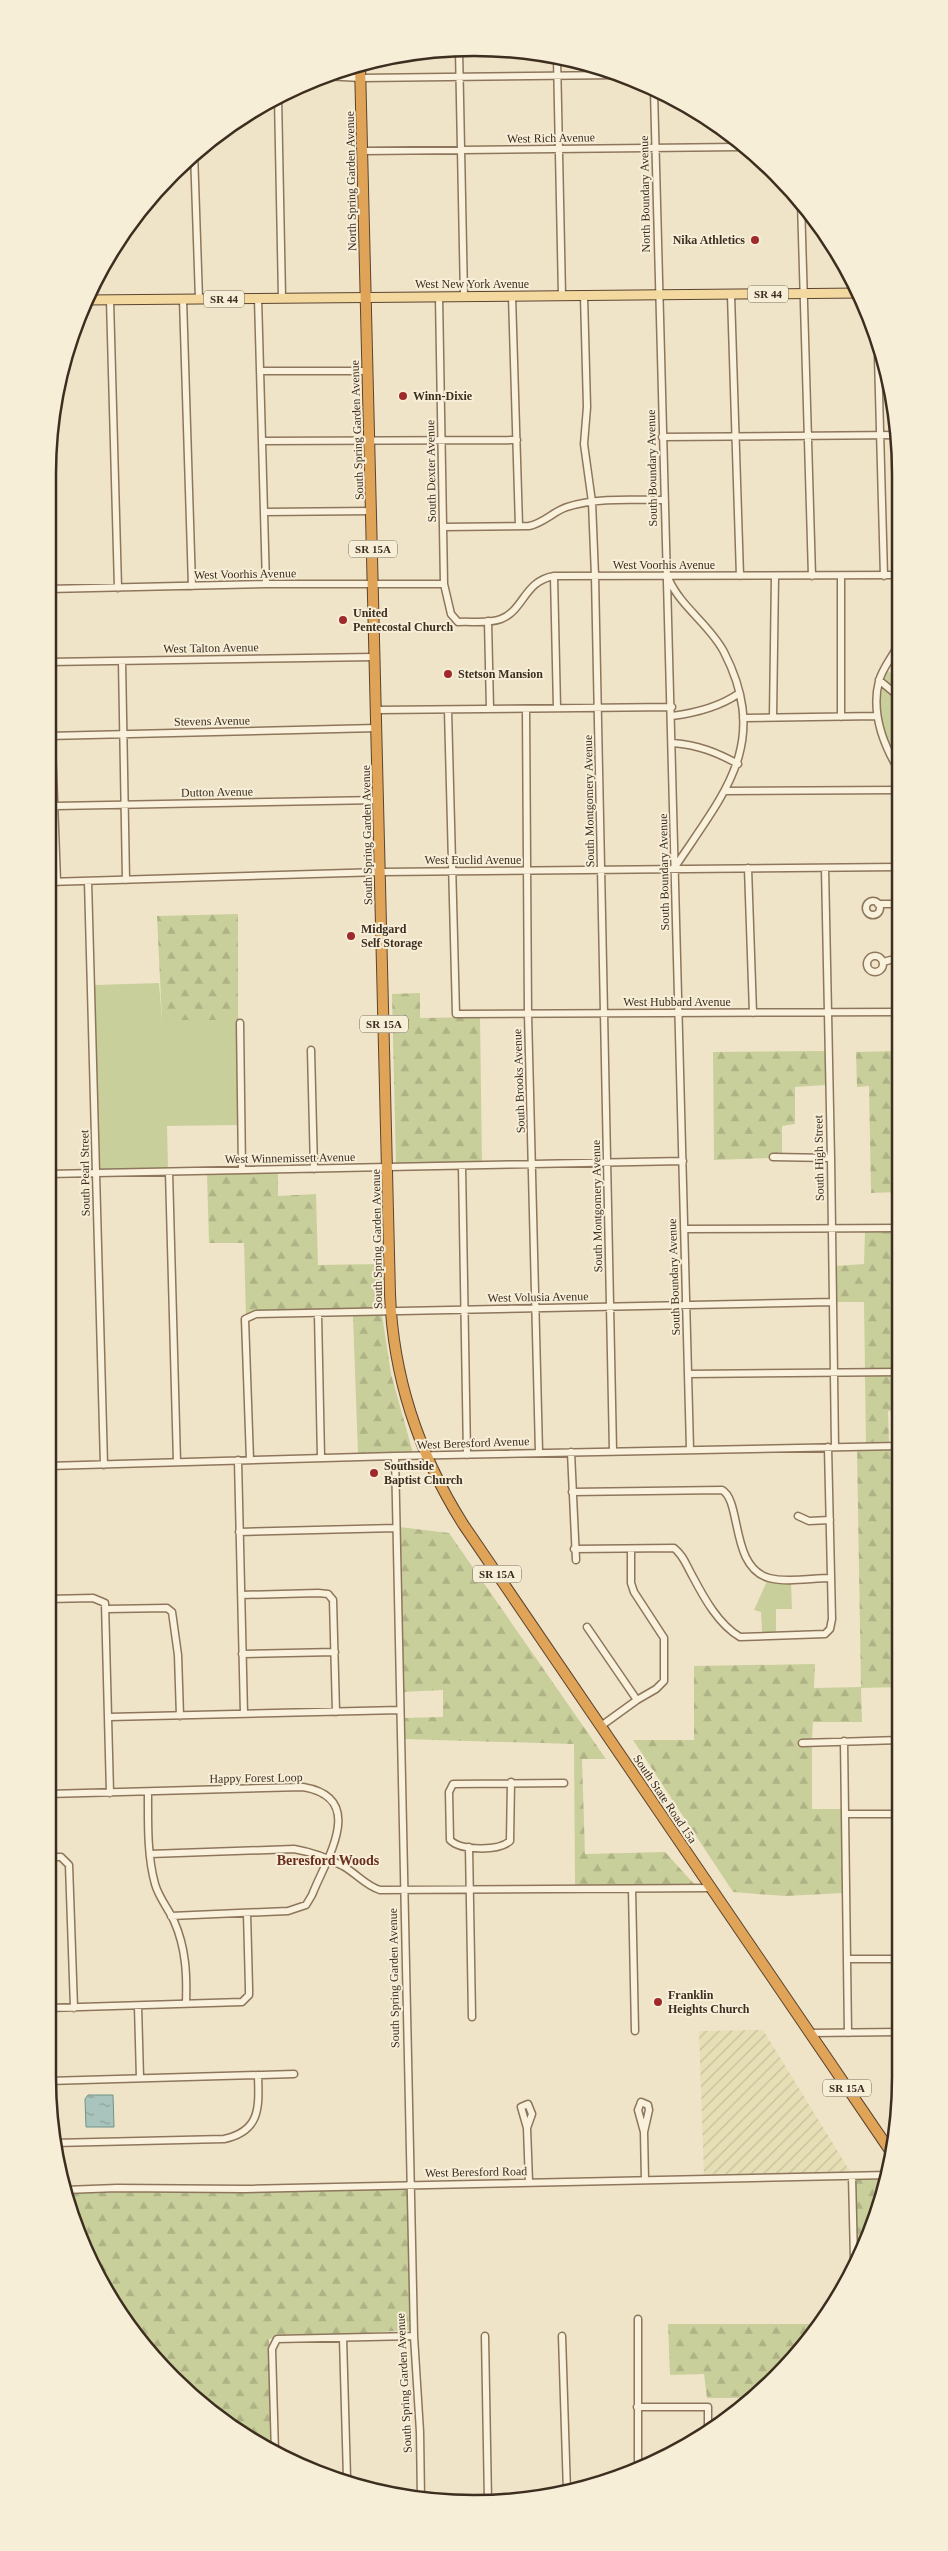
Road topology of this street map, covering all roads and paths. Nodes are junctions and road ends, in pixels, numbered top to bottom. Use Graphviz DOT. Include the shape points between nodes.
graph roads {
  1 [pos="459,57"];
  2 [pos="557,65"];
  3 [pos="361,72"];
  4 [pos="558,75"];
  5 [pos="598,75"];
  6 [pos="343,77"];
  7 [pos="460,77"];
  8 [pos="361,78"];
  9 [pos="654,97"];
  10 [pos="278,105"];
  11 [pos="733,147"];
  12 [pos="655,148"];
  13 [pos="558,149"];
  14 [pos="363,151"];
  15 [pos="461,151"];
  16 [pos="194,164"];
  17 [pos="801,216"];
  18 [pos="851,293"];
  19 [pos="731,294"];
  20 [pos="804,294"];
  21 [pos="660,295"];
  22 [pos="512,296"];
  23 [pos="562,296"];
  24 [pos="584,296"];
  25 [pos="439,297"];
  26 [pos="464,297"];
  27 [pos="258,298"];
  28 [pos="282,298"];
  29 [pos="366,298"];
  30 [pos="183,299"];
  31 [pos="199,299"];
  32 [pos="94,300"];
  33 [pos="110,300"];
  34 [pos="878,368"];
  35 [pos="260,371"];
  36 [pos="368,371"];
  37 [pos="881,435"];
  38 [pos="890,435"];
  39 [pos="735,436"];
  40 [pos="808,436"];
  41 [pos="662,437"];
  42 [pos="517,440"];
  43 [pos="262,441"];
  44 [pos="442,441"];
  45 [pos="370,442"];
  46 [pos="664,500"];
  47 [pos="592,502"];
  48 [pos="372,511"];
  49 [pos="264,512"];
  50 [pos="519,526"];
  51 [pos="443,527"];
  52 [pos="554,576"];
  53 [pos="595,576"];
  54 [pos="668,576"];
  55 [pos="740,576"];
  56 [pos="775,576"];
  57 [pos="812,576"];
  58 [pos="841,576"];
  59 [pos="884,576"];
  60 [pos="892,576"];
  61 [pos="266,584"];
  62 [pos="374,584"];
  63 [pos="444,584"];
  64 [pos="192,586"];
  65 [pos="118,588"];
  66 [pos="56,589"];
  67 [pos="451,615"];
  68 [pos="488,621"];
  69 [pos="892,656"];
  70 [pos="375,657"];
  71 [pos="122,661"];
  72 [pos="56,662"];
  73 [pos="879,680"];
  74 [pos="892,691"];
  75 [pos="738,694"];
  76 [pos="672,707"];
  77 [pos="557,708"];
  78 [pos="598,708"];
  79 [pos="490,709"];
  80 [pos="526,709"];
  81 [pos="377,710"];
  82 [pos="448,710"];
  83 [pos="672,716"];
  84 [pos="841,716"];
  85 [pos="877,716"];
  86 [pos="773,717"];
  87 [pos="743,718"];
  88 [pos="377,728"];
  89 [pos="124,734"];
  90 [pos="56,736"];
  91 [pos="673,743"];
  92 [pos="892,758"];
  93 [pos="738,764"];
  94 [pos="892,790"];
  95 [pos="725,792"];
  96 [pos="379,800"];
  97 [pos="125,805"];
  98 [pos="56,806"];
  99 [pos="56,844"];
  100 [pos="892,867"];
  101 [pos="675,868"];
  102 [pos="748,868"];
  103 [pos="824,868"];
  104 [pos="601,869"];
  105 [pos="528,871"];
  106 [pos="381,872"];
  107 [pos="452,872"];
  108 [pos="126,880"];
  109 [pos="88,881"];
  110 [pos="57,882"];
  111 [pos="878,904"];
  112 [pos="892,904"];
  113 [pos="892,960"];
  114 [pos="883,962"];
  115 [pos="892,1012"];
  116 [pos="604,1013"];
  117 [pos="679,1013"];
  118 [pos="753,1013"];
  119 [pos="827,1013"];
  120 [pos="528,1014"];
  121 [pos="240,1023"];
  122 [pos="311,1050"];
  123 [pos="773,1157"];
  124 [pos="831,1158"];
  125 [pos="683,1161"];
  126 [pos="607,1163"];
  127 [pos="534,1164"];
  128 [pos="462,1166"];
  129 [pos="387,1167"];
  130 [pos="314,1169"];
  131 [pos="242,1170"];
  132 [pos="169,1172"];
  133 [pos="97,1173"];
  134 [pos="56,1174"];
  135 [pos="892,1228"];
  136 [pos="684,1229"];
  137 [pos="830,1229"];
  138 [pos="832,1302"];
  139 [pos="686,1306"];
  140 [pos="610,1307"];
  141 [pos="536,1309"];
  142 [pos="464,1310"];
  143 [pos="391,1312"];
  144 [pos="318,1314"];
  145 [pos="892,1372"];
  146 [pos="688,1374"];
  147 [pos="833,1375"];
  148 [pos="892,1446"];
  149 [pos="832,1447"];
  150 [pos="690,1449"];
  151 [pos="613,1451"];
  152 [pos="540,1452"];
  153 [pos="571,1452"];
  154 [pos="467,1455"];
  155 [pos="395,1456"];
  156 [pos="426,1456"];
  157 [pos="321,1458"];
  158 [pos="238,1460"];
  159 [pos="250,1460"];
  160 [pos="177,1462"];
  161 [pos="104,1465"];
  162 [pos="56,1466"];
  163 [pos="572,1492"];
  164 [pos="798,1516"];
  165 [pos="830,1520"];
  166 [pos="396,1528"];
  167 [pos="239,1532"];
  168 [pos="574,1549"];
  169 [pos="631,1549"];
  170 [pos="576,1560"];
  171 [pos="831,1578"];
  172 [pos="241,1595"];
  173 [pos="56,1599"];
  174 [pos="106,1609"];
  175 [pos="587,1626"];
  176 [pos="335,1652"];
  177 [pos="242,1654"];
  178 [pos="637,1700"];
  179 [pos="400,1710"];
  180 [pos="336,1712"];
  181 [pos="244,1714"];
  182 [pos="180,1716"];
  183 [pos="109,1717"];
  184 [pos="601,1726"];
  185 [pos="892,1740"];
  186 [pos="844,1741"];
  187 [pos="802,1743"];
  188 [pos="511,1782"];
  189 [pos="564,1783"];
  190 [pos="148,1792"];
  191 [pos="110,1793"];
  192 [pos="56,1794"];
  193 [pos="846,1814"];
  194 [pos="892,1814"];
  195 [pos="469,1847"];
  196 [pos="150,1854"];
  197 [pos="56,1857"];
  198 [pos="327,1860"];
  199 [pos="711,1888"];
  200 [pos="632,1889"];
  201 [pos="470,1891"];
  202 [pos="405,1892"];
  203 [pos="247,1913"];
  204 [pos="171,1916"];
  205 [pos="892,1958"];
  206 [pos="847,1959"];
  207 [pos="186,2004"];
  208 [pos="138,2006"];
  209 [pos="56,2008"];
  210 [pos="74,2008"];
  211 [pos="472,2017"];
  212 [pos="636,2031"];
  213 [pos="892,2032"];
  214 [pos="810,2033"];
  215 [pos="848,2033"];
  216 [pos="294,2074"];
  217 [pos="258,2075"];
  218 [pos="140,2078"];
  219 [pos="56,2081"];
  220 [pos="527,2128"];
  221 [pos="644,2132"];
  222 [pos="62,2143"];
  223 [pos="886,2145"];
  224 [pos="880,2175"];
  225 [pos="852,2176"];
  226 [pos="645,2180"];
  227 [pos="529,2182"];
  228 [pos="412,2185"];
  229 [pos="72,2190"];
  230 [pos="854,2251"];
  231 [pos="638,2319"];
  232 [pos="414,2336"];
  233 [pos="485,2336"];
  234 [pos="562,2336"];
  235 [pos="343,2338"];
  236 [pos="637,2407"];
  237 [pos="708,2423"];
  238 [pos="275,2444"];
  239 [pos="638,2461"];
  240 [pos="347,2475"];
  241 [pos="567,2484"];
  242 [pos="421,2491"];
  243 [pos="488,2494"];
  1 -- 7 [label="street"];
  2 -- 4 [label="street"];
  3 -- 8 [label="highway, North Spring Garden Avenue / SR 15A"];
  4 -- 5 [label="street"];
  4 -- 7 [label="street"];
  4 -- 13 [label="street"];
  6 -- 8 [label="street"];
  7 -- 8 [label="street"];
  7 -- 15 [label="street"];
  8 -- 14 [label="highway, North Spring Garden Avenue / SR 15A"];
  9 -- 12 [label="street, North Boundary Avenue"];
  10 -- 28 [label="street"];
  11 -- 12 [label="street, West Rich Avenue"];
  12 -- 13 [label="street, West Rich Avenue"];
  12 -- 21 [label="street, North Boundary Avenue"];
  13 -- 15 [label="street, West Rich Avenue"];
  13 -- 23 [label="street"];
  14 -- 15 [label="street, West Rich Avenue"];
  14 -- 29 [label="highway, North Spring Garden Avenue / SR 15A"];
  15 -- 26 [label="street"];
  16 -- 31 [label="street"];
  17 -- 20 [label="street"];
  18 -- 20 [label="main road, West New York Avenue / SR 44"];
  19 -- 20 [label="main road, West New York Avenue / SR 44"];
  19 -- 21 [label="main road, West New York Avenue / SR 44"];
  19 -- 39 [label="street"];
  20 -- 40 [label="street"];
  21 -- 24 [label="main road, West New York Avenue / SR 44"];
  21 -- 41 [label="street, South Boundary Avenue"];
  22 -- 23 [label="main road, West New York Avenue / SR 44"];
  22 -- 26 [label="main road, West New York Avenue / SR 44"];
  22 -- 42 [label="street"];
  23 -- 24 [label="main road, West New York Avenue / SR 44"];
  24 -- 47 [label="street, South Montgomery Avenue" via="587,407 584,444"];
  25 -- 26 [label="main road, West New York Avenue / SR 44"];
  25 -- 29 [label="main road, West New York Avenue / SR 44"];
  25 -- 44 [label="street, South Dexter Avenue"];
  27 -- 28 [label="main road, West New York Avenue / SR 44"];
  27 -- 31 [label="main road, West New York Avenue / SR 44"];
  27 -- 35 [label="street"];
  28 -- 29 [label="main road, West New York Avenue / SR 44"];
  29 -- 36 [label="highway, South Spring Garden Avenue / SR 15A"];
  30 -- 31 [label="main road, West New York Avenue / SR 44"];
  30 -- 33 [label="main road, West New York Avenue / SR 44"];
  30 -- 64 [label="street"];
  32 -- 33 [label="main road, West New York Avenue / SR 44"];
  33 -- 65 [label="street"];
  34 -- 37 [label="street"];
  35 -- 36 [label="street"];
  35 -- 43 [label="street"];
  36 -- 45 [label="highway, South Spring Garden Avenue / SR 15A"];
  37 -- 38 [label="street"];
  37 -- 40 [label="street"];
  37 -- 59 [label="street"];
  39 -- 40 [label="street"];
  39 -- 41 [label="street"];
  39 -- 55 [label="street"];
  40 -- 57 [label="street"];
  41 -- 46 [label="street, South Boundary Avenue"];
  42 -- 44 [label="street"];
  42 -- 50 [label="street"];
  43 -- 45 [label="street"];
  43 -- 49 [label="street"];
  44 -- 45 [label="street"];
  44 -- 51 [label="street, South Dexter Avenue"];
  45 -- 48 [label="highway, South Spring Garden Avenue / SR 15A"];
  46 -- 47 [label="street"];
  46 -- 54 [label="street, South Boundary Avenue"];
  47 -- 50 [label="street" via="565,507 537,524"];
  47 -- 53 [label="street, South Montgomery Avenue"];
  48 -- 49 [label="street"];
  48 -- 62 [label="highway, South Spring Garden Avenue / SR 15A"];
  49 -- 61 [label="street"];
  50 -- 51 [label="street"];
  51 -- 63 [label="street, South Dexter Avenue"];
  52 -- 53 [label="street, West Voorhis Avenue"];
  52 -- 68 [label="street, West Voorhis Avenue" via="534,583 502,619"];
  52 -- 77 [label="street"];
  53 -- 54 [label="street, West Voorhis Avenue"];
  53 -- 78 [label="street, South Montgomery Avenue"];
  54 -- 55 [label="street, West Voorhis Avenue"];
  54 -- 75 [label="street" via="676,594 723,651"];
  54 -- 76 [label="street, South Boundary Avenue"];
  55 -- 56 [label="street, West Voorhis Avenue"];
  56 -- 57 [label="street, West Voorhis Avenue"];
  56 -- 86 [label="street"];
  57 -- 58 [label="street, West Voorhis Avenue"];
  58 -- 59 [label="street, West Voorhis Avenue"];
  58 -- 84 [label="street"];
  59 -- 60 [label="street, West Voorhis Avenue"];
  61 -- 62 [label="street, West Voorhis Avenue"];
  61 -- 64 [label="street, West Voorhis Avenue"];
  62 -- 63 [label="street, West Voorhis Avenue"];
  62 -- 70 [label="highway, South Spring Garden Avenue / SR 15A"];
  63 -- 67 [label="street, South Dexter Avenue"];
  64 -- 65 [label="street, West Voorhis Avenue"];
  65 -- 66 [label="street, West Voorhis Avenue"];
  67 -- 68 [label="street, West Voorhis Avenue" via="458,622"];
  68 -- 79 [label="street"];
  69 -- 73 [label="street"];
  70 -- 71 [label="street, West Talton Avenue"];
  70 -- 81 [label="highway, South Spring Garden Avenue / SR 15A"];
  71 -- 72 [label="street, West Talton Avenue"];
  71 -- 89 [label="street"];
  73 -- 74 [label="street"];
  73 -- 85 [label="street"];
  75 -- 83 [label="street" via="708,708"];
  75 -- 87 [label="street"];
  76 -- 78 [label="street"];
  76 -- 83 [label="street, South Boundary Avenue"];
  77 -- 78 [label="street"];
  77 -- 80 [label="street"];
  78 -- 104 [label="street, South Montgomery Avenue"];
  79 -- 80 [label="street"];
  79 -- 82 [label="street"];
  80 -- 105 [label="street, South Brooks Avenue"];
  81 -- 82 [label="street"];
  81 -- 88 [label="highway, South Spring Garden Avenue / SR 15A"];
  82 -- 107 [label="street"];
  83 -- 91 [label="street, South Boundary Avenue"];
  84 -- 85 [label="street"];
  84 -- 86 [label="street"];
  85 -- 92 [label="street" via="886,750"];
  86 -- 87 [label="street"];
  87 -- 93 [label="street"];
  88 -- 89 [label="street, Stevens Avenue"];
  88 -- 96 [label="highway, South Spring Garden Avenue / SR 15A"];
  89 -- 90 [label="street, Stevens Avenue"];
  89 -- 97 [label="street"];
  91 -- 93 [label="street" via="695,744"];
  91 -- 101 [label="street, South Boundary Avenue"];
  93 -- 95 [label="street"];
  94 -- 95 [label="street"];
  95 -- 101 [label="street"];
  96 -- 97 [label="street, Dutton Avenue"];
  96 -- 106 [label="highway, South Spring Garden Avenue / SR 15A"];
  97 -- 98 [label="street, Dutton Avenue"];
  97 -- 108 [label="street"];
  99 -- 110 [label="street"];
  100 -- 103 [label="street, West Euclid Avenue"];
  101 -- 102 [label="street, West Euclid Avenue"];
  101 -- 104 [label="street, West Euclid Avenue"];
  101 -- 117 [label="street, South Boundary Avenue"];
  102 -- 103 [label="street, West Euclid Avenue"];
  102 -- 118 [label="street"];
  103 -- 119 [label="street, South High Street"];
  104 -- 105 [label="street, West Euclid Avenue"];
  104 -- 116 [label="street, South Montgomery Avenue"];
  105 -- 107 [label="street, West Euclid Avenue"];
  105 -- 120 [label="street, South Brooks Avenue"];
  106 -- 107 [label="street, West Euclid Avenue"];
  106 -- 108 [label="street, West Euclid Avenue"];
  106 -- 129 [label="highway, South Spring Garden Avenue / SR 15A"];
  107 -- 120 [label="street, West Hubbard Avenue" via="456,1014"];
  108 -- 109 [label="street, West Euclid Avenue"];
  109 -- 110 [label="street, West Euclid Avenue"];
  109 -- 133 [label="street, South Pearl Street"];
  111 -- 112 [label="street"];
  113 -- 114 [label="street"];
  115 -- 119 [label="street, West Hubbard Avenue"];
  116 -- 117 [label="street, West Hubbard Avenue"];
  116 -- 120 [label="street, West Hubbard Avenue"];
  116 -- 126 [label="street, South Montgomery Avenue"];
  117 -- 118 [label="street, West Hubbard Avenue"];
  117 -- 125 [label="street, South Boundary Avenue"];
  118 -- 119 [label="street, West Hubbard Avenue"];
  119 -- 124 [label="street, South High Street"];
  120 -- 127 [label="street, South Brooks Avenue"];
  121 -- 131 [label="street"];
  122 -- 130 [label="street"];
  123 -- 124 [label="street"];
  124 -- 137 [label="street, South High Street"];
  125 -- 126 [label="street, West Winnemissett Avenue"];
  125 -- 136 [label="street, South Boundary Avenue"];
  126 -- 127 [label="street, West Winnemissett Avenue"];
  126 -- 140 [label="street, South Montgomery Avenue"];
  127 -- 128 [label="street, West Winnemissett Avenue"];
  127 -- 141 [label="street, South Brooks Avenue"];
  128 -- 129 [label="street, West Winnemissett Avenue"];
  128 -- 142 [label="street"];
  129 -- 130 [label="street, West Winnemissett Avenue"];
  129 -- 143 [label="highway, South Spring Garden Avenue / SR 15A"];
  130 -- 131 [label="street, West Winnemissett Avenue"];
  131 -- 132 [label="street, West Winnemissett Avenue"];
  132 -- 133 [label="street, West Winnemissett Avenue"];
  132 -- 160 [label="street"];
  133 -- 134 [label="street, West Winnemissett Avenue"];
  133 -- 161 [label="street, South Pearl Street"];
  135 -- 137 [label="street"];
  136 -- 137 [label="street"];
  136 -- 139 [label="street, South Boundary Avenue"];
  137 -- 138 [label="street, South High Street"];
  138 -- 139 [label="street, West Volusia Avenue"];
  138 -- 147 [label="street, South High Street"];
  139 -- 140 [label="street, West Volusia Avenue"];
  139 -- 146 [label="street, South Boundary Avenue"];
  140 -- 141 [label="street, West Volusia Avenue"];
  140 -- 151 [label="street, South Montgomery Avenue"];
  141 -- 142 [label="street, West Volusia Avenue"];
  141 -- 152 [label="street, South Brooks Avenue"];
  142 -- 143 [label="street, West Volusia Avenue"];
  142 -- 154 [label="street"];
  143 -- 144 [label="street, West Volusia Avenue"];
  143 -- 156 [label="highway, South Spring Garden Avenue / SR 15A" via="402,1385"];
  144 -- 157 [label="street"];
  144 -- 159 [label="street, West Volusia Avenue" via="256,1314 246,1319"];
  145 -- 147 [label="street"];
  146 -- 147 [label="street"];
  146 -- 150 [label="street, South Boundary Avenue"];
  147 -- 149 [label="street, South High Street"];
  148 -- 149 [label="street, West Beresford Avenue"];
  149 -- 150 [label="street, West Beresford Avenue"];
  149 -- 165 [label="street, South High Street"];
  150 -- 151 [label="street, West Beresford Avenue"];
  151 -- 153 [label="street, West Beresford Avenue"];
  152 -- 153 [label="street, West Beresford Avenue"];
  152 -- 154 [label="street, West Beresford Avenue"];
  153 -- 163 [label="street"];
  154 -- 156 [label="street, West Beresford Avenue"];
  155 -- 156 [label="street, West Beresford Avenue"];
  155 -- 157 [label="street, West Beresford Avenue"];
  155 -- 166 [label="street, South Spring Garden Avenue"];
  156 -- 184 [label="highway, South State Road 15a / SR 15A" via="463,1524"];
  157 -- 159 [label="street, West Beresford Avenue"];
  158 -- 159 [label="street, West Beresford Avenue"];
  158 -- 160 [label="street, West Beresford Avenue"];
  158 -- 167 [label="street"];
  160 -- 161 [label="street, West Beresford Avenue"];
  161 -- 162 [label="street, West Beresford Avenue"];
  163 -- 168 [label="street"];
  163 -- 171 [label="street" via="722,1490 729,1497 740,1546 760,1574 773,1579"];
  164 -- 165 [label="street" via="809,1521"];
  165 -- 171 [label="street, South High Street"];
  166 -- 167 [label="street"];
  166 -- 179 [label="street, South Spring Garden Avenue"];
  167 -- 172 [label="street"];
  168 -- 169 [label="street"];
  168 -- 170 [label="street"];
  169 -- 171 [label="street, South High Street" via="674,1548 683,1555 693,1577 728,1631 740,1637 825,1634 830,1629"];
  169 -- 178 [label="street" via="634,1592 664,1638 664,1681"];
  172 -- 176 [label="street" via="328,1594 335,1607"];
  172 -- 177 [label="street"];
  173 -- 174 [label="street" via="93,1598 105,1603"];
  174 -- 182 [label="street" via="166,1608 172,1612"];
  174 -- 183 [label="street"];
  175 -- 178 [label="street"];
  176 -- 177 [label="street"];
  176 -- 180 [label="street"];
  177 -- 181 [label="street"];
  178 -- 184 [label="street"];
  179 -- 180 [label="street"];
  179 -- 202 [label="street, South Spring Garden Avenue"];
  180 -- 181 [label="street"];
  181 -- 182 [label="street"];
  182 -- 183 [label="street"];
  183 -- 191 [label="street"];
  184 -- 199 [label="highway, South State Road 15a / SR 15A"];
  185 -- 186 [label="street"];
  186 -- 187 [label="street"];
  186 -- 193 [label="street"];
  188 -- 189 [label="street"];
  188 -- 195 [label="street" via="510,1841 500,1847"];
  188 -- 195 [label="street" via="459,1783 450,1787 448,1835 454,1844"];
  190 -- 191 [label="street, Happy Forest Loop"];
  190 -- 196 [label="street"];
  190 -- 198 [label="street, Happy Forest Loop" via="295,1787 321,1791 329,1798 340,1828"];
  191 -- 192 [label="street, Happy Forest Loop"];
  193 -- 194 [label="street"];
  193 -- 206 [label="street"];
  195 -- 201 [label="street"];
  196 -- 198 [label="street" via="294,1849 311,1852"];
  196 -- 204 [label="street" via="158,1895"];
  197 -- 210 [label="street" via="61,1857 69,1865"];
  198 -- 202 [label="street" via="342,1866 373,1888"];
  198 -- 203 [label="street, Happy Forest Loop" via="306,1905 288,1911"];
  199 -- 200 [label="street"];
  199 -- 214 [label="highway, South State Road 15a / SR 15A"];
  200 -- 201 [label="street"];
  200 -- 212 [label="street"];
  201 -- 202 [label="street"];
  201 -- 211 [label="street"];
  202 -- 228 [label="street, South Spring Garden Avenue"];
  203 -- 204 [label="street, Happy Forest Loop"];
  203 -- 207 [label="street" via="249,1988 246,2000"];
  204 -- 207 [label="street" via="184,1948"];
  205 -- 206 [label="street"];
  206 -- 215 [label="street"];
  207 -- 208 [label="street"];
  208 -- 210 [label="street"];
  208 -- 218 [label="street"];
  209 -- 210 [label="street"];
  213 -- 215 [label="street"];
  214 -- 215 [label="street"];
  214 -- 223 [label="highway, South State Road 15a / SR 15A"];
  216 -- 217 [label="street"];
  217 -- 218 [label="street"];
  217 -- 222 [label="street" via="257,2113 249,2127 235,2137"];
  218 -- 219 [label="street"];
  220 -- 227 [label="street"];
  221 -- 226 [label="street"];
  224 -- 225 [label="street, West Beresford Road"];
  225 -- 226 [label="street, West Beresford Road"];
  225 -- 230 [label="street"];
  226 -- 227 [label="street, West Beresford Road"];
  227 -- 228 [label="street, West Beresford Road"];
  228 -- 229 [label="street, West Beresford Road"];
  228 -- 232 [label="street, South Spring Garden Avenue"];
  231 -- 236 [label="street"];
  232 -- 235 [label="street"];
  232 -- 242 [label="street, South Spring Garden Avenue"];
  233 -- 243 [label="street"];
  234 -- 241 [label="street"];
  235 -- 238 [label="street" via="277,2339 272,2349"];
  235 -- 240 [label="street"];
  236 -- 237 [label="street" via="708,2407"];
  236 -- 239 [label="street"];
}
